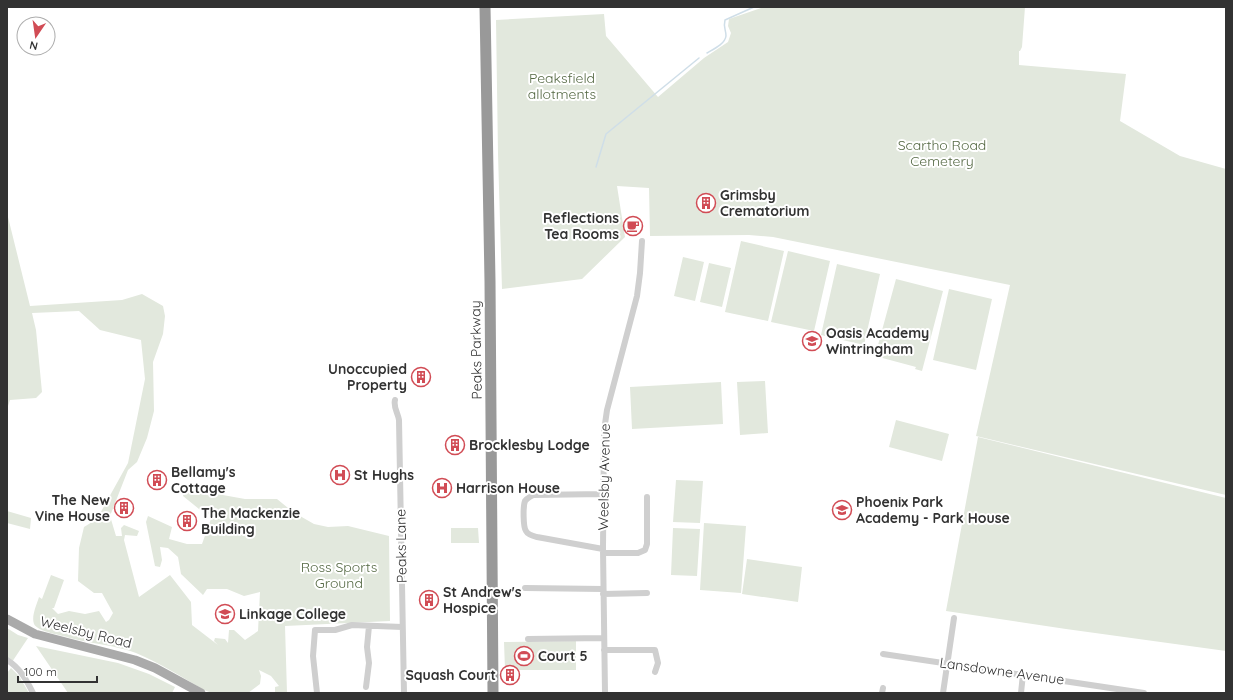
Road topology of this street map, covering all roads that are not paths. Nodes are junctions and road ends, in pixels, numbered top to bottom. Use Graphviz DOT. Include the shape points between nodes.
graph roads {
  1 [pos="485,7"];
  2 [pos="642,241"];
  3 [pos="395,400"];
  4 [pos="604,494"];
  5 [pos="648,497"];
  6 [pos="603,551"];
  7 [pos="524,588"];
  8 [pos="603,592"];
  9 [pos="647,593"];
  10 [pos="954,618"];
  11 [pos="7,619"];
  12 [pos="369,626"];
  13 [pos="402,627"];
  14 [pos="528,638"];
  15 [pos="604,638"];
  16 [pos="604,650"];
  17 [pos="883,654"];
  18 [pos="7,660"];
  19 [pos="947,663"];
  20 [pos="655,672"];
  21 [pos="1023,674"];
  22 [pos="1101,686"];
  23 [pos="366,687"];
  24 [pos="33,693"];
  25 [pos="201,693"];
  26 [pos="317,693"];
  27 [pos="404,693"];
  28 [pos="493,693"];
  29 [pos="605,693"];
  30 [pos="943,693"];
  31 [pos="1021,693"];
  32 [pos="1100,693"];
  33 [pos="1144,693"];
  1 -- 28 [label="highway, Peaks Parkway"];
  2 -- 4 [label="street, Weelsby Avenue" via="637,296 607,410 604,431"];
  3 -- 13 [label="street, Peaks Lane" via="394,405 398,414"];
  4 -- 6 [label="street, Weelsby Avenue"];
  4 -- 6 [label="street" via="533,495 524,505 524,526 528,534"];
  5 -- 6 [label="street" via="648,544 645,550 638,553"];
  6 -- 8 [label="street, Weelsby Avenue"];
  7 -- 8 [label="street"];
  8 -- 9 [label="street"];
  8 -- 15 [label="street, Weelsby Avenue"];
  10 -- 19 [label="street"];
  11 -- 25 [label="main road, Weelsby Road" via="35,634 135,660"];
  12 -- 13 [label="street"];
  12 -- 23 [label="street"];
  12 -- 26 [label="street" via="352,625 335,630 315,630 312,656"];
  13 -- 27 [label="street, Peaks Lane"];
  14 -- 15 [label="street"];
  15 -- 16 [label="street, Weelsby Avenue"];
  16 -- 20 [label="street" via="655,650 658,663"];
  16 -- 29 [label="street, Weelsby Avenue"];
  17 -- 19 [label="street, Lansdowne Avenue"];
  18 -- 24 [label="street" via="20,670"];
  19 -- 21 [label="street, Lansdowne Avenue"];
  19 -- 30 [label="street"];
  21 -- 22 [label="street, Lansdowne Avenue"];
  21 -- 31 [label="street"];
  22 -- 32 [label="street"];
  22 -- 33 [label="street, Lansdowne Avenue"];
}
